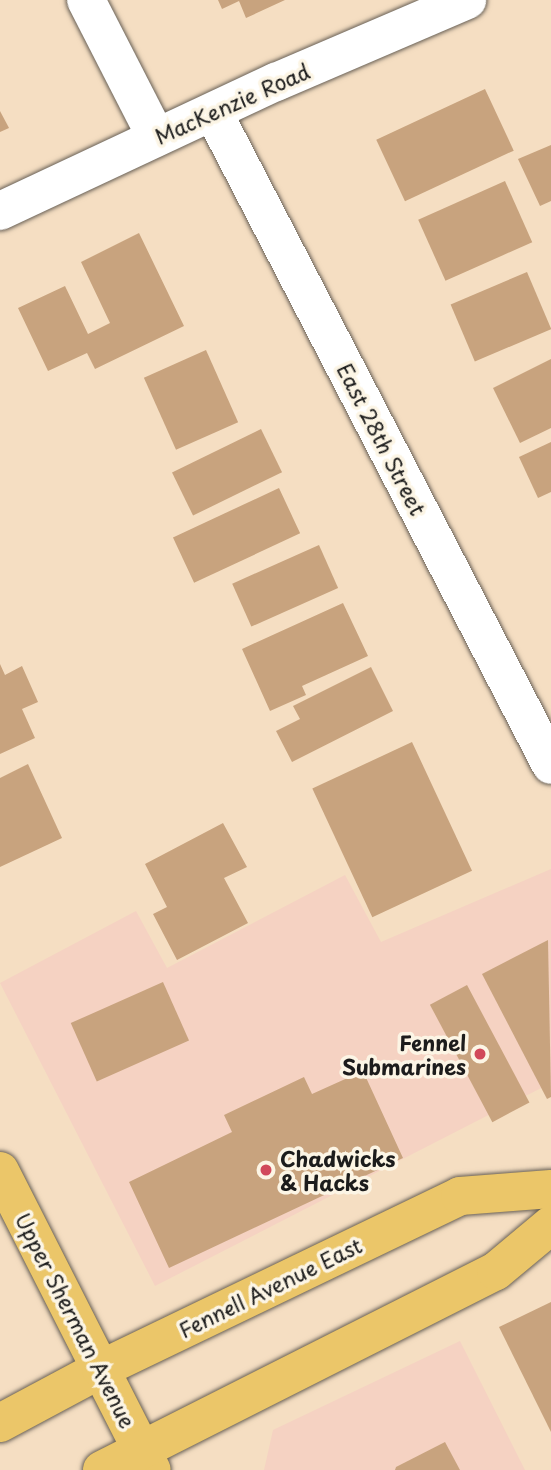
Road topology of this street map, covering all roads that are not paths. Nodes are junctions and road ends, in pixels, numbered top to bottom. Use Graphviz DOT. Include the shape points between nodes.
graph roads {
  1 [pos="86,0"];
  2 [pos="467,0"];
  3 [pos="213,112"];
  4 [pos="156,137"];
  5 [pos="0,211"];
  6 [pos="551,765"];
  7 [pos="0,1171"];
  8 [pos="551,1189"];
  9 [pos="551,1224"];
  10 [pos="102,1369"];
  11 [pos="0,1423"];
  12 [pos="147,1460"];
  13 [pos="102,1470"];
  1 -- 4 [label="street"];
  2 -- 3 [label="street, MacKenzie Road"];
  3 -- 4 [label="street, MacKenzie Road"];
  3 -- 6 [label="street, East 28th Street"];
  4 -- 5 [label="street, MacKenzie Road"];
  7 -- 10 [label="main road, Upper Sherman Avenue"];
  8 -- 10 [label="main road, Fennell Avenue East" via="460,1196"];
  9 -- 12 [label="main road" via="496,1271"];
  10 -- 11 [label="main road, Fennell Avenue East"];
  10 -- 12 [label="main road, Upper Sherman Avenue"];
  12 -- 13 [label="main road"];
}
